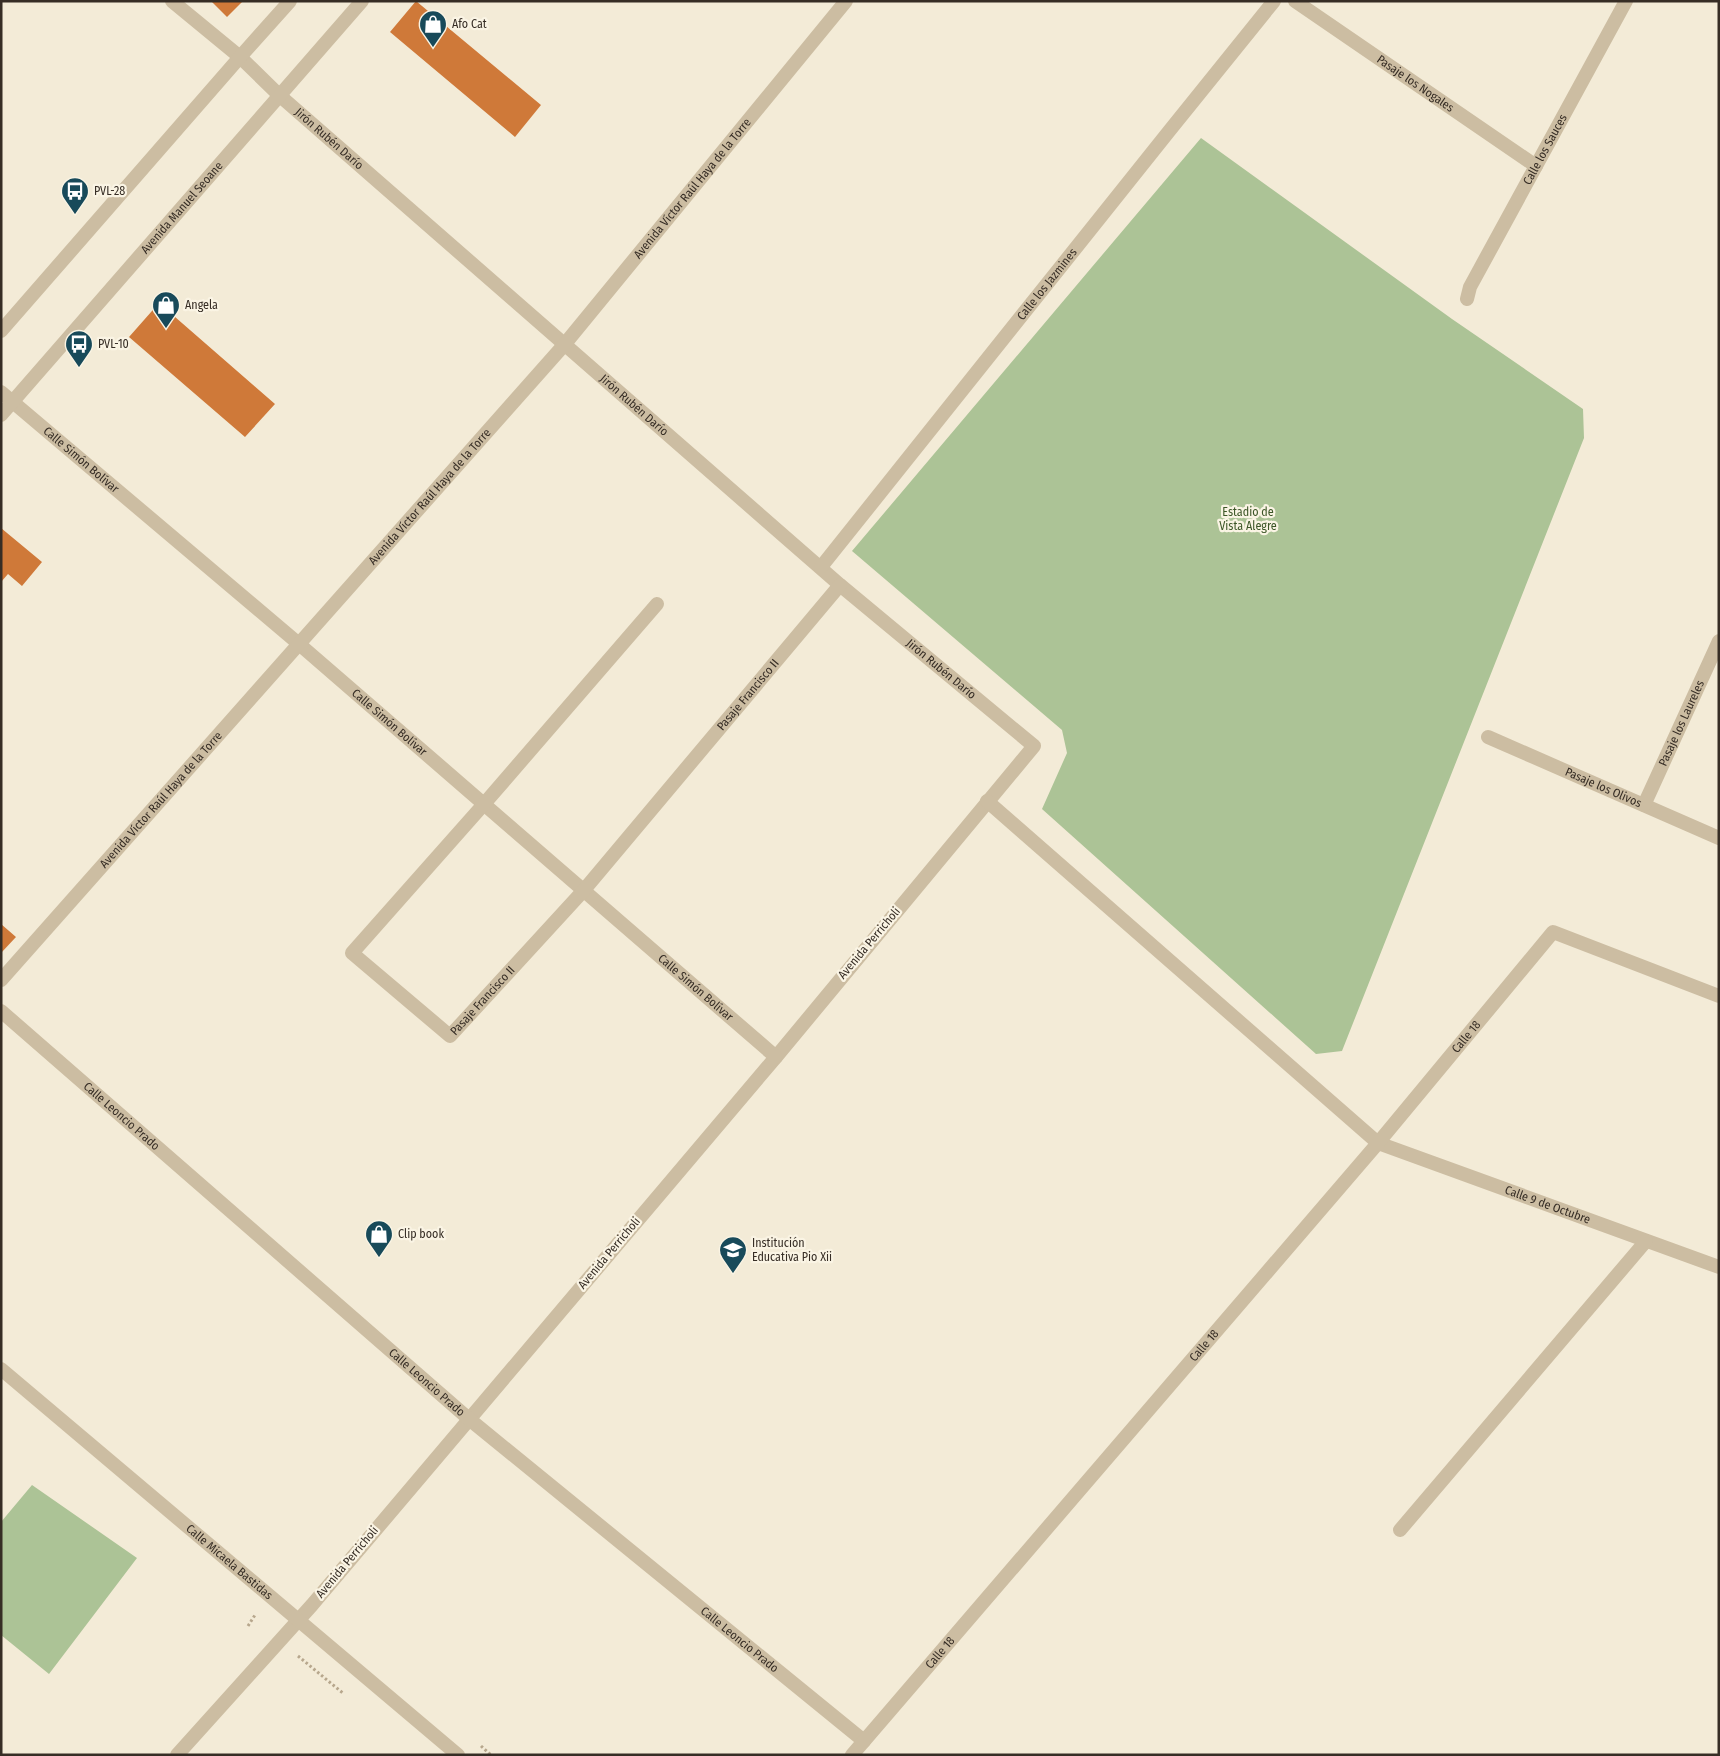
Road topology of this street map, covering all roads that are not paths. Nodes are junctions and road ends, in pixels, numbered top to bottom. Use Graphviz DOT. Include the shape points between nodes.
graph roads {
  1 [pos="172,1"];
  2 [pos="290,1"];
  3 [pos="362,1"];
  4 [pos="846,1"];
  5 [pos="1274,1"];
  6 [pos="1295,1"];
  7 [pos="1626,1"];
  8 [pos="240,57"];
  9 [pos="279,95"];
  10 [pos="1536,166"];
  11 [pos="1466,299"];
  12 [pos="1,331"];
  13 [pos="564,345"];
  14 [pos="1,392"];
  15 [pos="13,401"];
  16 [pos="1,415"];
  17 [pos="821,567"];
  18 [pos="840,585"];
  19 [pos="657,604"];
  20 [pos="1719,641"];
  21 [pos="299,644"];
  22 [pos="1488,736"];
  23 [pos="1034,746"];
  24 [pos="987,801"];
  25 [pos="484,804"];
  26 [pos="1644,805"];
  27 [pos="1719,838"];
  28 [pos="584,890"];
  29 [pos="1,980"];
  30 [pos="1719,996"];
  31 [pos="1,1010"];
  32 [pos="776,1057"];
  33 [pos="1378,1143"];
  34 [pos="1646,1241"];
  35 [pos="1719,1267"];
  36 [pos="1,1369"];
  37 [pos="469,1419"];
  38 [pos="1400,1530"];
  39 [pos="299,1620"];
  40 [pos="864,1741"];
  41 [pos="177,1755"];
  42 [pos="458,1755"];
  43 [pos="852,1755"];
  1 -- 8 [label="street, Jirón Rubén Darío"];
  2 -- 8 [label="street"];
  3 -- 9 [label="street, Avenida Manuel Seoane"];
  4 -- 13 [label="street, Avenida Víctor Raúl Haya de la Torre"];
  5 -- 17 [label="street, Calle los Jazmines"];
  6 -- 10 [label="street, Pasaje los Nogales"];
  7 -- 10 [label="street, Calle los Sauces"];
  8 -- 9 [label="street, Jirón Rubén Darío"];
  8 -- 12 [label="street"];
  9 -- 13 [label="street, Jirón Rubén Darío"];
  9 -- 15 [label="street, Avenida Manuel Seoane"];
  10 -- 11 [label="street, Calle los Sauces"];
  13 -- 17 [label="street, Jirón Rubén Darío"];
  13 -- 21 [label="street, Avenida Víctor Raúl Haya de la Torre"];
  14 -- 15 [label="street, Calle Simón Bolívar"];
  15 -- 16 [label="street, Avenida Manuel Seoane"];
  15 -- 21 [label="street, Calle Simón Bolívar"];
  17 -- 18 [label="street, Jirón Rubén Darío"];
  18 -- 23 [label="street, Jirón Rubén Darío"];
  18 -- 28 [label="street, Pasaje Francisco II"];
  19 -- 25 [label="street, Pasaje Francisco II"];
  20 -- 26 [label="street, Pasaje los Laureles"];
  21 -- 25 [label="street, Calle Simón Bolívar"];
  21 -- 29 [label="street, Avenida Víctor Raúl Haya de la Torre"];
  22 -- 26 [label="street, Pasaje los Olivos"];
  23 -- 24 [label="street, Avenida Perricholi"];
  24 -- 32 [label="street, Avenida Perricholi"];
  24 -- 33 [label="street"];
  25 -- 28 [label="street, Calle Simón Bolívar"];
  25 -- 28 [label="street, Pasaje Francisco II" via="352,954 450,1036"];
  26 -- 27 [label="street, Pasaje los Olivos"];
  28 -- 32 [label="street, Calle Simón Bolívar"];
  30 -- 33 [label="street, Calle 18" via="1553,932"];
  31 -- 37 [label="street, Calle Leoncio Prado"];
  32 -- 37 [label="street, Avenida Perricholi"];
  33 -- 34 [label="street, Calle 9 de Octubre"];
  33 -- 40 [label="street, Calle 18"];
  34 -- 35 [label="street, Calle 9 de Octubre"];
  34 -- 38 [label="street"];
  36 -- 39 [label="street, Calle Micaela Bastidas"];
  37 -- 39 [label="street, Avenida Perricholi"];
  37 -- 40 [label="street, Calle Leoncio Prado"];
  39 -- 41 [label="street, Avenida Perricholi"];
  39 -- 42 [label="street, Calle Micaela Bastidas"];
  40 -- 43 [label="street, Calle 18"];
}
